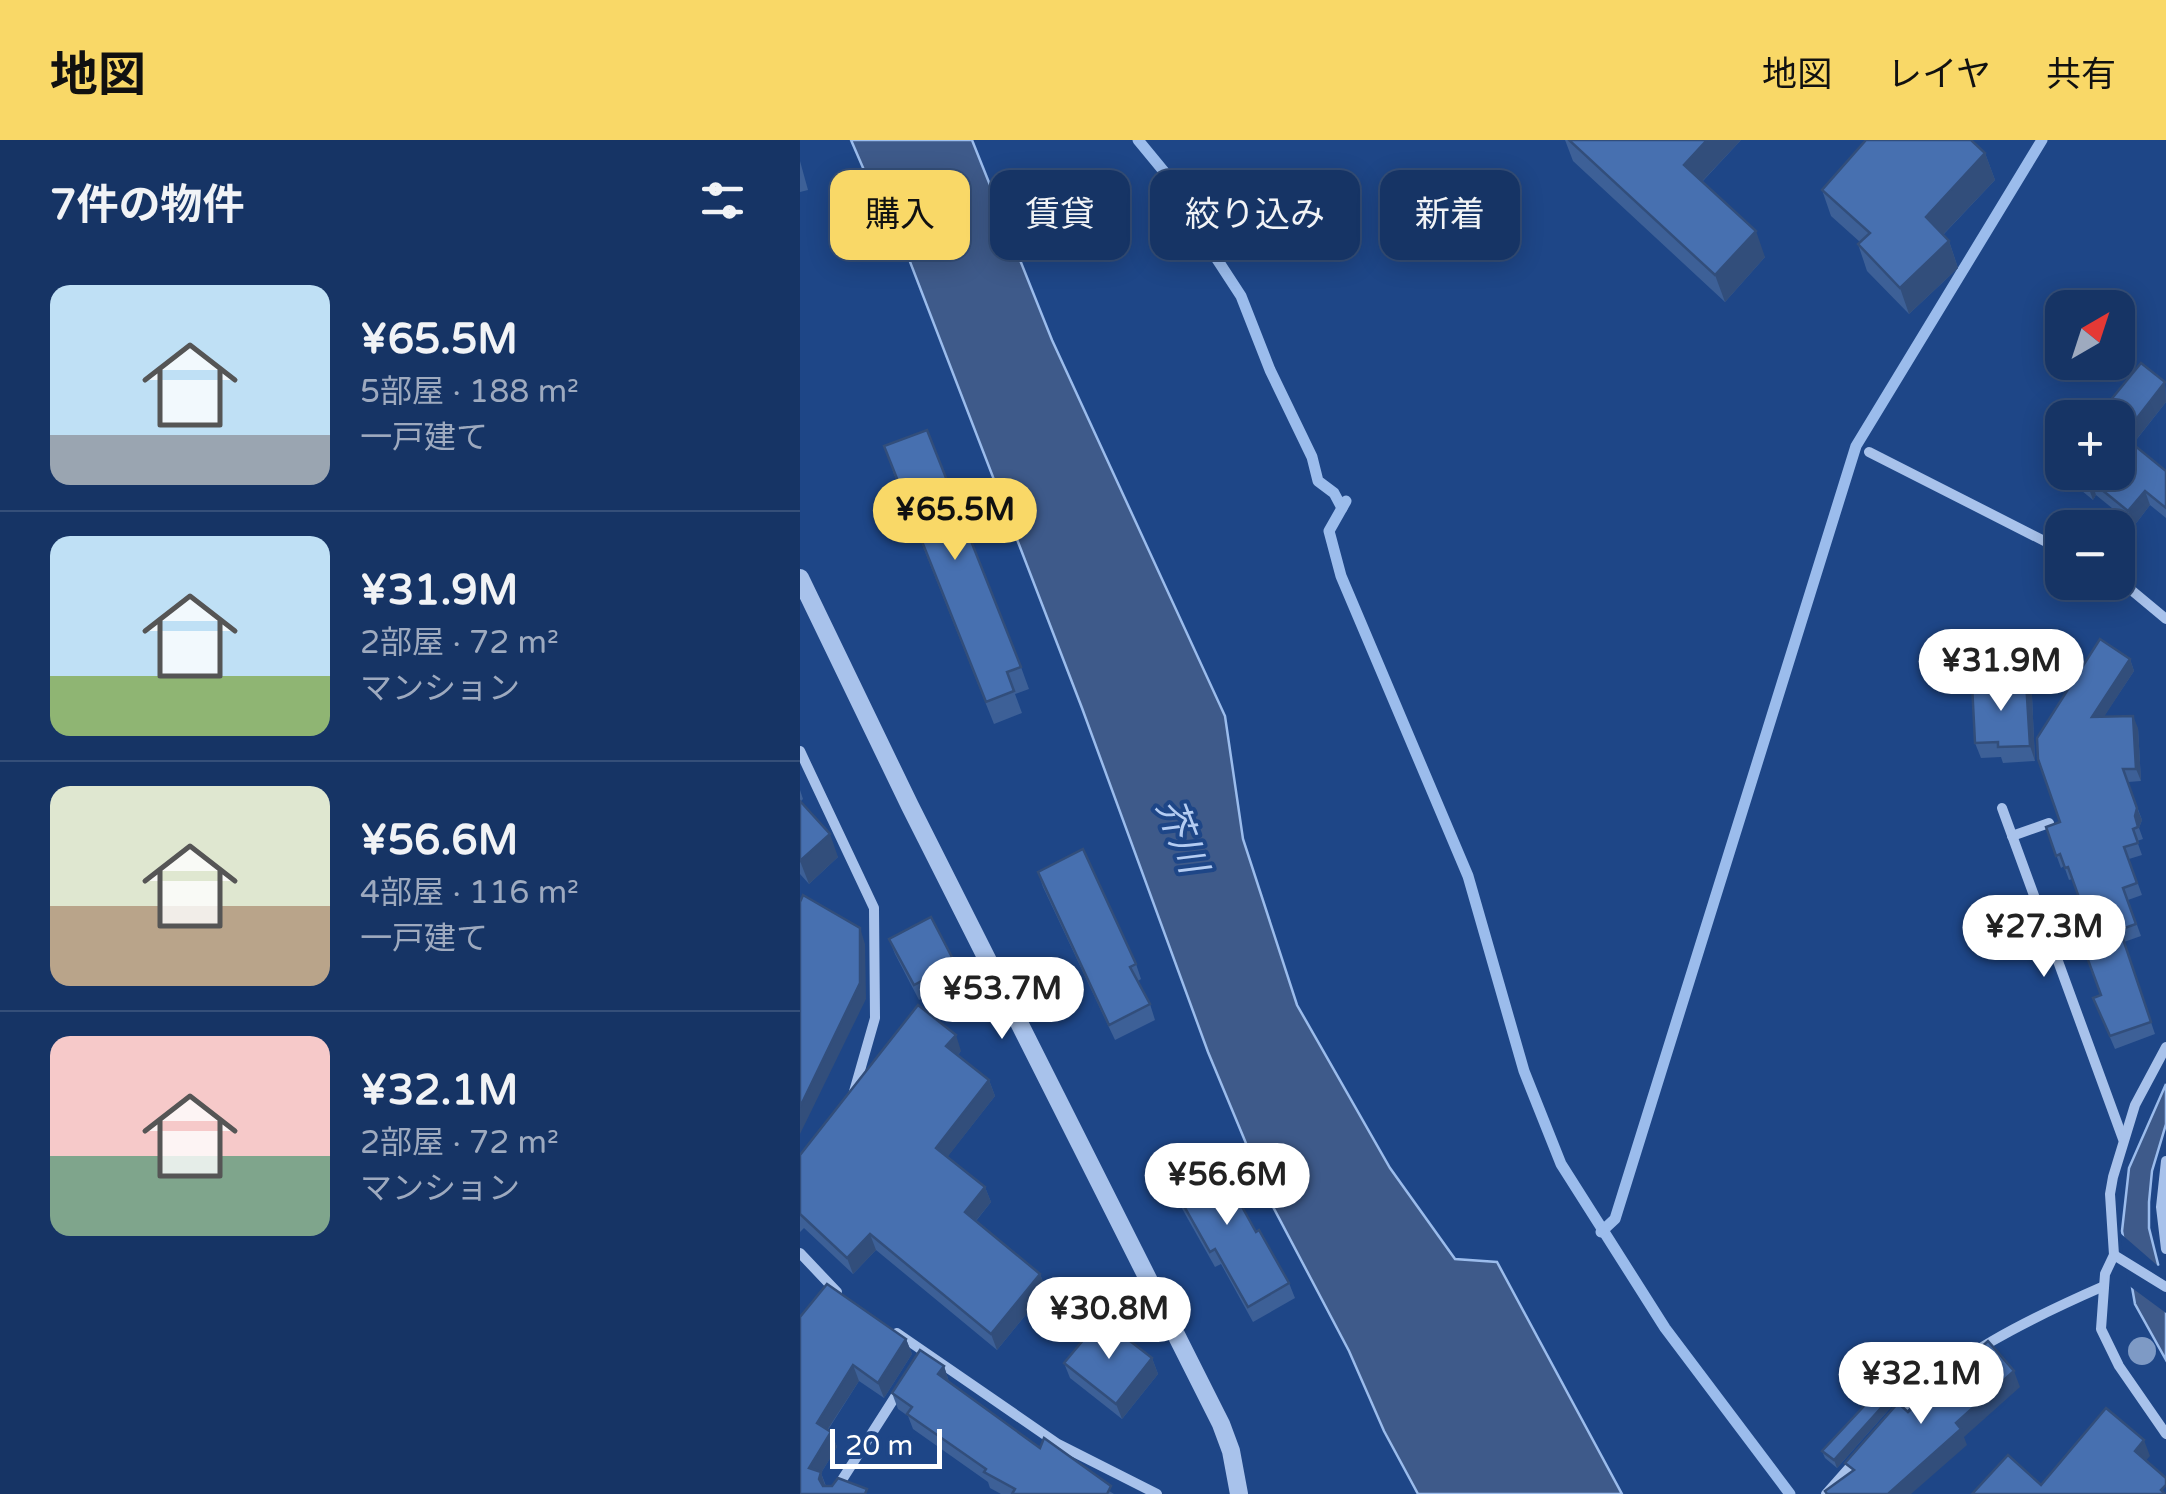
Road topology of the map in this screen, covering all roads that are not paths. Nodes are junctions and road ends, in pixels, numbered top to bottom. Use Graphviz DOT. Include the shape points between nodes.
graph roads {
  1 [pos="1869,452"];
  2 [pos="2045,541"];
  3 [pos="800,578"];
  4 [pos="2135,593"];
  5 [pos="2166,619"];
  6 [pos="800,751"];
  7 [pos="2002,808"];
  8 [pos="2049,823"];
  9 [pos="2012,836"];
  10 [pos="2166,1047"];
  11 [pos="844,1108"];
  12 [pos="2122,1139"];
  13 [pos="2166,1161"];
  14 [pos="2166,1249"];
  15 [pos="800,1254"];
  16 [pos="2119,1258"];
  17 [pos="2104,1286"];
  18 [pos="2166,1287"];
  19 [pos="848,1300"];
  20 [pos="894,1331"];
  21 [pos="924,1352"];
  22 [pos="1887,1425"];
  23 [pos="2166,1434"];
  24 [pos="1862,1453"];
  25 [pos="833,1494"];
  26 [pos="1157,1494"];
  27 [pos="1238,1494"];
  28 [pos="1826,1494"];
  1 -- 2 [label="street"];
  3 -- 27 [label="street" via="1221,1424"];
  4 -- 5 [label="street"];
  6 -- 11 [label="street" via="874,908 874,1018"];
  7 -- 9 [label="street"];
  8 -- 9 [label="street"];
  9 -- 12 [label="street"];
  10 -- 12 [label="street"];
  12 -- 16 [label="street" via="2110,1194"];
  13 -- 14 [label="street"];
  15 -- 19 [label="street"];
  16 -- 17 [label="street"];
  16 -- 18 [label="street"];
  17 -- 22 [label="street" via="2017,1324 1912,1398"];
  17 -- 23 [label="street" via="2101,1329"];
  20 -- 21 [label="street"];
  21 -- 25 [label="street"];
  21 -- 26 [label="street" via="1058,1444"];
  24 -- 28 [label="street"];
}
